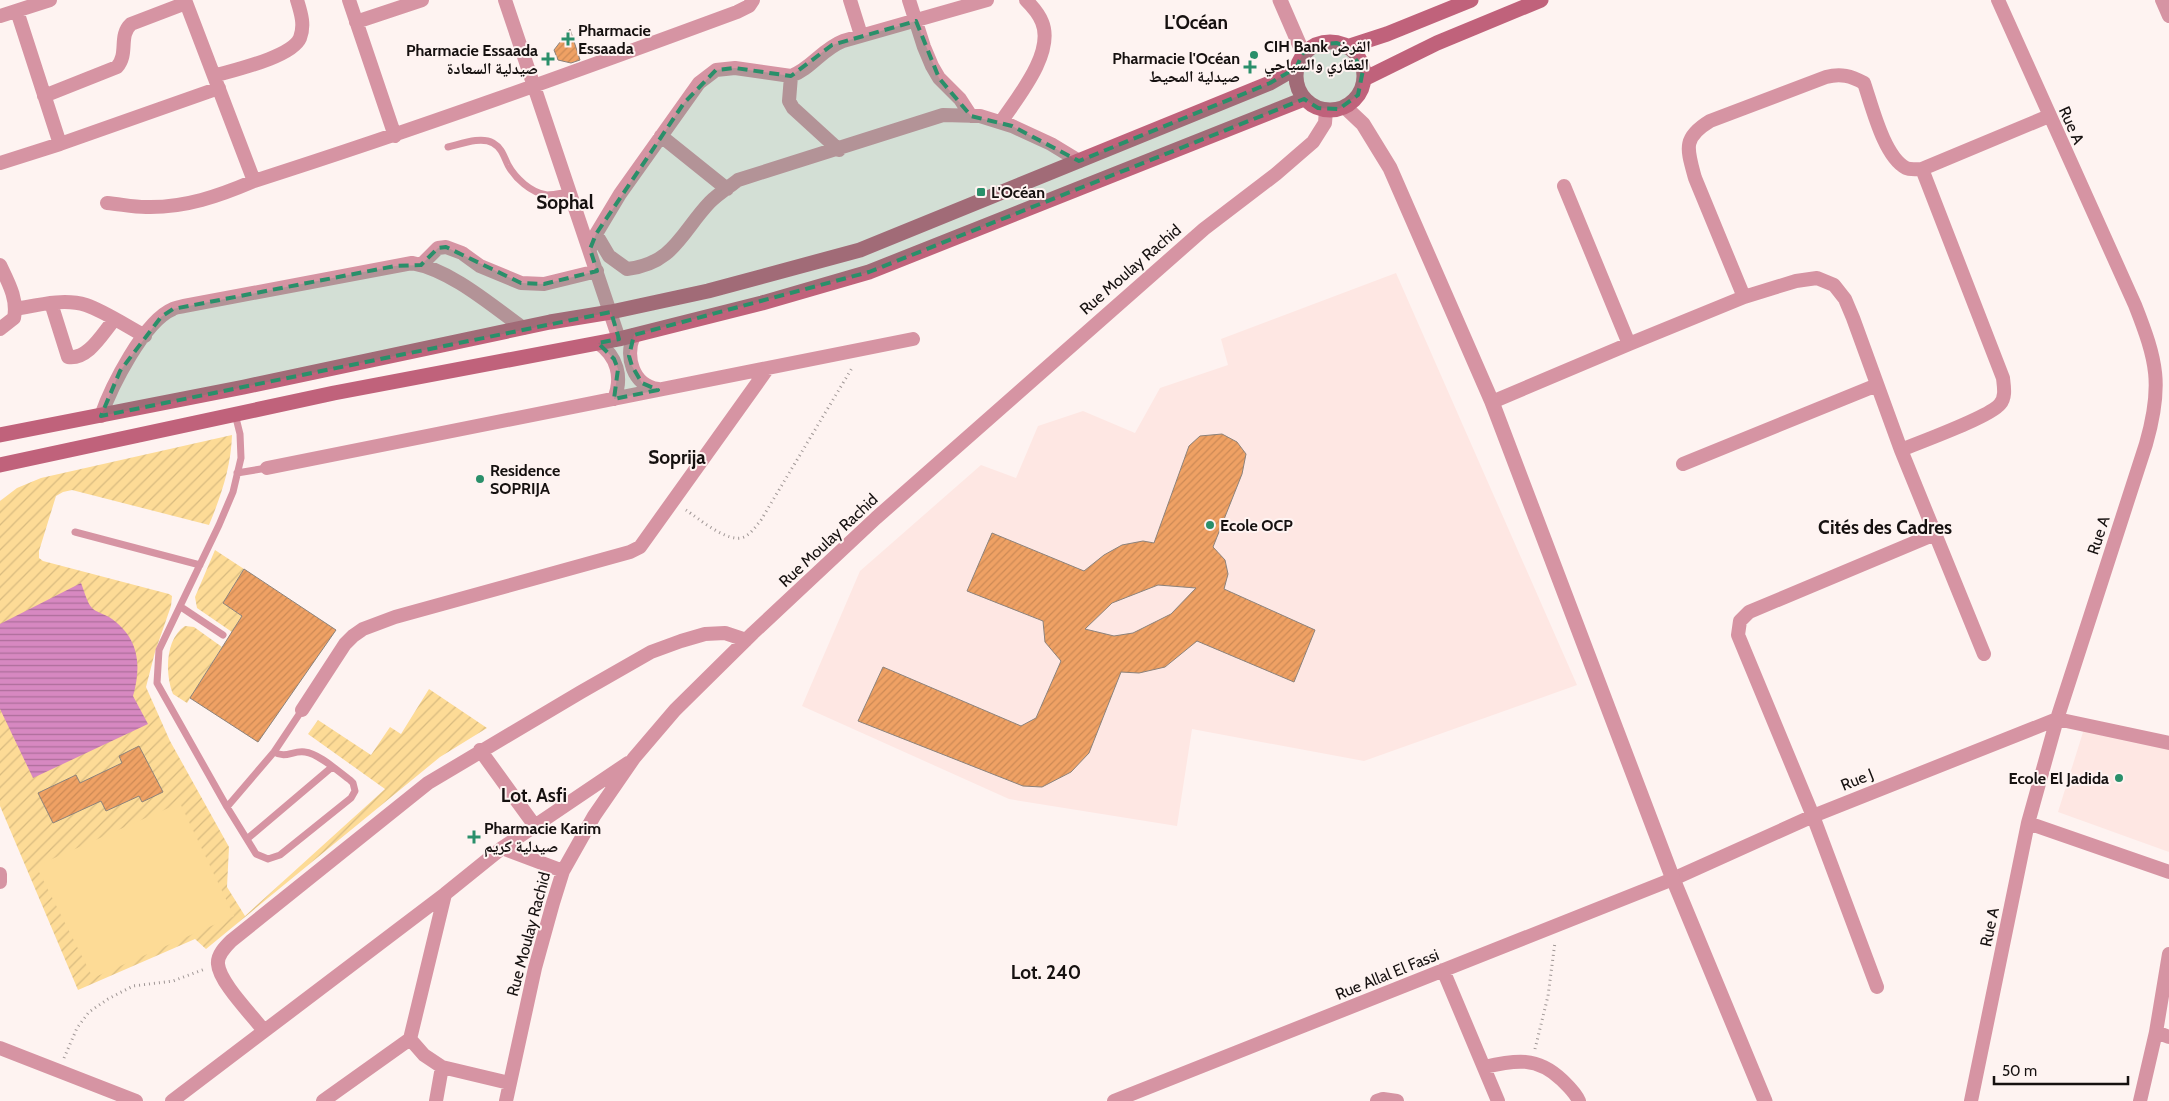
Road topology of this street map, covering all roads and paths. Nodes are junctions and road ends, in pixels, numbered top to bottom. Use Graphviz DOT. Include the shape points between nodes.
graph roads {
  1 [pos="50,0"];
  2 [pos="297,0"];
  3 [pos="349,0"];
  4 [pos="422,0"];
  5 [pos="505,0"];
  6 [pos="753,0"];
  7 [pos="850,0"];
  8 [pos="909,0"];
  9 [pos="987,0"];
  10 [pos="1026,0"];
  11 [pos="1280,0"];
  12 [pos="1471,0"];
  13 [pos="1541,0"];
  14 [pos="1999,0"];
  15 [pos="2162,0"];
  16 [pos="185,2"];
  17 [pos="17,11"];
  18 [pos="0,16"];
  19 [pos="2169,16"];
  20 [pos="916,21"];
  21 [pos="356,22"];
  22 [pos="861,36"];
  23 [pos="1347,47"];
  24 [pos="1303,53"];
  25 [pos="1296,68"];
  26 [pos="791,76"];
  27 [pos="1364,79"];
  28 [pos="217,82"];
  29 [pos="535,87"];
  30 [pos="44,96"];
  31 [pos="1304,99"];
  32 [pos="1345,107"];
  33 [pos="1326,110"];
  34 [pos="971,116"];
  35 [pos="2049,116"];
  36 [pos="1001,122"];
  37 [pos="395,136"];
  38 [pos="661,136"];
  39 [pos="60,144"];
  40 [pos="448,147"];
  41 [pos="839,150"];
  42 [pos="1079,161"];
  43 [pos="0,163"];
  44 [pos="1922,169"];
  45 [pos="254,181"];
  46 [pos="1564,186"];
  47 [pos="726,189"];
  48 [pos="570,192"];
  49 [pos="107,203"];
  50 [pos="596,234"];
  51 [pos="590,249"];
  52 [pos="0,265"];
  53 [pos="421,265"];
  54 [pos="597,271"];
  55 [pos="1744,298"];
  56 [pos="51,303"];
  57 [pos="16,309"];
  58 [pos="611,312"];
  59 [pos="114,320"];
  60 [pos="523,328"];
  61 [pos="0,329"];
  62 [pos="145,336"];
  63 [pos="626,337"];
  64 [pos="913,339"];
  65 [pos="598,344"];
  66 [pos="1629,344"];
  67 [pos="864,348"];
  68 [pos="768,368"];
  69 [pos="1877,385"];
  70 [pos="658,390"];
  71 [pos="614,399"];
  72 [pos="1492,402"];
  73 [pos="235,414"];
  74 [pos="101,416"];
  75 [pos="0,435"];
  76 [pos="1901,450"];
  77 [pos="1683,464"];
  78 [pos="0,465"];
  79 [pos="267,468"];
  80 [pos="238,473"];
  81 [pos="673,501"];
  82 [pos="75,532"];
  83 [pos="1935,534"];
  84 [pos="200,565"];
  85 [pos="181,606"];
  86 [pos="223,635"];
  87 [pos="746,640"];
  88 [pos="1984,654"];
  89 [pos="302,710"];
  90 [pos="2057,719"];
  91 [pos="2169,744"];
  92 [pos="480,750"];
  93 [pos="274,752"];
  94 [pos="634,758"];
  95 [pos="332,767"];
  96 [pos="227,807"];
  97 [pos="1813,816"];
  98 [pos="2028,823"];
  99 [pos="535,826"];
  100 [pos="247,839"];
  101 [pos="502,848"];
  102 [pos="563,871"];
  103 [pos="2169,872"];
  104 [pos="0,874"];
  105 [pos="1672,879"];
  106 [pos="0,882"];
  107 [pos="445,894"];
  108 [pos="1554,926"];
  109 [pos="2169,954"];
  110 [pos="218,964"];
  111 [pos="1443,970"];
  112 [pos="1877,986"];
  113 [pos="264,1031"];
  114 [pos="2162,1035"];
  115 [pos="410,1039"];
  116 [pos="0,1048"];
  117 [pos="1532,1062"];
  118 [pos="442,1067"];
  119 [pos="1484,1067"];
  120 [pos="58,1070"];
  121 [pos="510,1083"];
  122 [pos="1132,1098"];
  123 [pos="136,1101"];
  124 [pos="172,1101"];
  125 [pos="323,1101"];
  126 [pos="436,1101"];
  127 [pos="506,1101"];
  128 [pos="1114,1101"];
  129 [pos="1377,1101"];
  130 [pos="1397,1101"];
  131 [pos="1498,1101"];
  132 [pos="1579,1101"];
  133 [pos="1765,1101"];
  134 [pos="1971,1101"];
  135 [pos="2140,1101"];
  1 -- 17 [label="street"];
  2 -- 28 [label="street" via="303,18 300,40 294,47"];
  3 -- 21 [label="street"];
  4 -- 21 [label="street"];
  5 -- 29 [label="street"];
  6 -- 29 [label="street" via="737,12"];
  7 -- 22 [label="street"];
  8 -- 20 [label="street"];
  9 -- 20 [label="street"];
  10 -- 36 [label="street" via="1042,21 1045,34 1035,71"];
  11 -- 24 [label="street"];
  12 -- 23 [label="main road"];
  13 -- 27 [label="main road" via="1437,43"];
  14 -- 35 [label="street, Rue A"];
  15 -- 19 [label="street"];
  16 -- 28 [label="street"];
  16 -- 30 [label="street" via="131,24 123,36 124,54 117,67"];
  17 -- 18 [label="street"];
  17 -- 30 [label="street"];
  20 -- 22 [label="street"];
  20 -- 34 [label="street" via="939,78 960,99"];
  21 -- 37 [label="street"];
  22 -- 26 [label="street" via="832,45"];
  23 -- 24 [label="main road" via="1326,42"];
  23 -- 27 [label="main road" via="1360,61"];
  24 -- 25 [label="main road"];
  25 -- 31 [label="main road" via="1295,79"];
  25 -- 42 [label="main road" via="1270,83"];
  26 -- 38 [label="street" via="735,68 716,70 700,83"];
  26 -- 41 [label="street" via="789,100 793,108"];
  27 -- 32 [label="main road" via="1358,95"];
  28 -- 39 [label="street"];
  28 -- 45 [label="street"];
  29 -- 37 [label="street"];
  29 -- 48 [label="street"];
  30 -- 39 [label="street"];
  31 -- 33 [label="main road" via="1310,105"];
  31 -- 63 [label="main road" via="869,272 762,304"];
  32 -- 33 [label="main road"];
  32 -- 72 [label="street" via="1364,124 1390,168"];
  33 -- 87 [label="street, Rue Moulay Rachid" via="1325,123 1313,142 1111,309 876,518"];
  34 -- 36 [label="street"];
  34 -- 41 [label="street" via="943,115"];
  35 -- 44 [label="street"];
  35 -- 90 [label="street, Rue A" via="2135,306 2156,367 2153,419 2146,444"];
  36 -- 42 [label="street" via="1051,144"];
  37 -- 45 [label="street"];
  38 -- 47 [label="street"];
  38 -- 50 [label="street"];
  39 -- 43 [label="street"];
  40 -- 48 [label="lane" via="474,141 492,142 502,150 513,174 536,191 547,195"];
  41 -- 47 [label="street" via="738,180"];
  42 -- 58 [label="main road" via="860,250 708,291"];
  44 -- 55 [label="street" via="1908,169 1889,151 1864,83 1837,74 1710,120 1695,130 1690,140 1690,158"];
  44 -- 76 [label="street" via="2005,390 2000,404 1988,414"];
  45 -- 49 [label="street" via="218,196 181,205 145,208"];
  46 -- 66 [label="street"];
  47 -- 50 [label="street" via="711,201 682,240 665,255 643,267 627,269 609,256"];
  48 -- 51 [label="street"];
  50 -- 51 [label="street"];
  51 -- 54 [label="street"];
  52 -- 57 [label="street" via="14,295"];
  53 -- 54 [label="street" via="438,248 446,247 521,284 544,284"];
  53 -- 60 [label="street" via="439,272"];
  53 -- 62 [label="street" via="395,266 173,309 161,317"];
  54 -- 58 [label="street"];
  55 -- 66 [label="street"];
  55 -- 69 [label="street" via="1796,281 1817,278 1834,285 1845,299"];
  56 -- 57 [label="street"];
  56 -- 59 [label="street" via="86,305"];
  56 -- 59 [label="street" via="68,357 84,354"];
  57 -- 61 [label="street" via="14,318"];
  58 -- 60 [label="main road"];
  58 -- 63 [label="street"];
  59 -- 62 [label="street"];
  60 -- 74 [label="main road"];
  62 -- 74 [label="street" via="120,372"];
  63 -- 65 [label="main road"];
  63 -- 70 [label="street" via="632,366 642,383"];
  64 -- 67 [label="street"];
  65 -- 71 [label="street" via="610,354 618,369"];
  65 -- 73 [label="main road"];
  66 -- 72 [label="street"];
  67 -- 68 [label="street"];
  67 -- 81 [label="path" via="753,530 743,538 721,534"];
  68 -- 70 [label="street"];
  68 -- 81 [label="street"];
  69 -- 76 [label="street"];
  69 -- 77 [label="street"];
  70 -- 71 [label="street"];
  71 -- 79 [label="street"];
  72 -- 105 [label="street"];
  73 -- 78 [label="main road"];
  73 -- 80 [label="lane" via="241,442"];
  74 -- 75 [label="main road"];
  76 -- 83 [label="street"];
  79 -- 80 [label="lane"];
  80 -- 84 [label="lane" via="223,517"];
  81 -- 89 [label="street" via="646,541 630,552 395,617 363,629 345,644"];
  82 -- 84 [label="lane"];
  83 -- 88 [label="street"];
  83 -- 97 [label="street" via="1763,604 1740,621 1738,635"];
  84 -- 85 [label="lane"];
  85 -- 86 [label="lane"];
  85 -- 96 [label="lane" via="160,650 157,683"];
  87 -- 92 [label="street" via="725,633 705,634 651,652"];
  87 -- 94 [label="street, Rue Moulay Rachid" via="676,710"];
  89 -- 93 [label="lane"];
  90 -- 91 [label="street"];
  90 -- 97 [label="street, Rue J"];
  90 -- 98 [label="street, Rue A"];
  92 -- 99 [label="street"];
  92 -- 110 [label="street" via="428,784 231,941 220,955"];
  93 -- 95 [label="lane" via="284,756 311,753"];
  93 -- 96 [label="lane"];
  94 -- 99 [label="street"];
  94 -- 102 [label="street, Rue Moulay Rachid" via="594,816"];
  95 -- 100 [label="lane"];
  95 -- 100 [label="lane" via="353,783 355,791 351,798 274,858 256,854"];
  96 -- 100 [label="lane"];
  97 -- 105 [label="street, Rue J"];
  97 -- 112 [label="street"];
  98 -- 103 [label="street"];
  98 -- 134 [label="street, Rue A"];
  99 -- 101 [label="street"];
  101 -- 102 [label="street"];
  101 -- 107 [label="street"];
  102 -- 121 [label="street, Rue Moulay Rachid" via="535,968"];
  104 -- 106 [label="street"];
  105 -- 108 [label="street, Rue Allal El Fassi"];
  105 -- 133 [label="street"];
  107 -- 113 [label="street"];
  107 -- 115 [label="street"];
  108 -- 111 [label="street, Rue Allal El Fassi"];
  108 -- 117 [label="path" via="1548,996"];
  109 -- 114 [label="street"];
  110 -- 113 [label="street" via="222,978"];
  110 -- 120 [label="path" via="180,979 132,986 102,1003 89,1012 77,1028"];
  111 -- 119 [label="street"];
  111 -- 122 [label="street, Rue Allal El Fassi"];
  113 -- 124 [label="street"];
  114 -- 135 [label="street"];
  115 -- 118 [label="street" via="424,1056"];
  115 -- 125 [label="street"];
  116 -- 120 [label="street"];
  117 -- 119 [label="street" via="1510,1061"];
  117 -- 132 [label="street" via="1552,1070"];
  118 -- 121 [label="street"];
  118 -- 126 [label="street"];
  119 -- 131 [label="street"];
  120 -- 123 [label="street"];
  121 -- 127 [label="street, Rue Moulay Rachid"];
  122 -- 128 [label="street, Rue Allal El Fassi"];
  129 -- 130 [label="street"];
}
